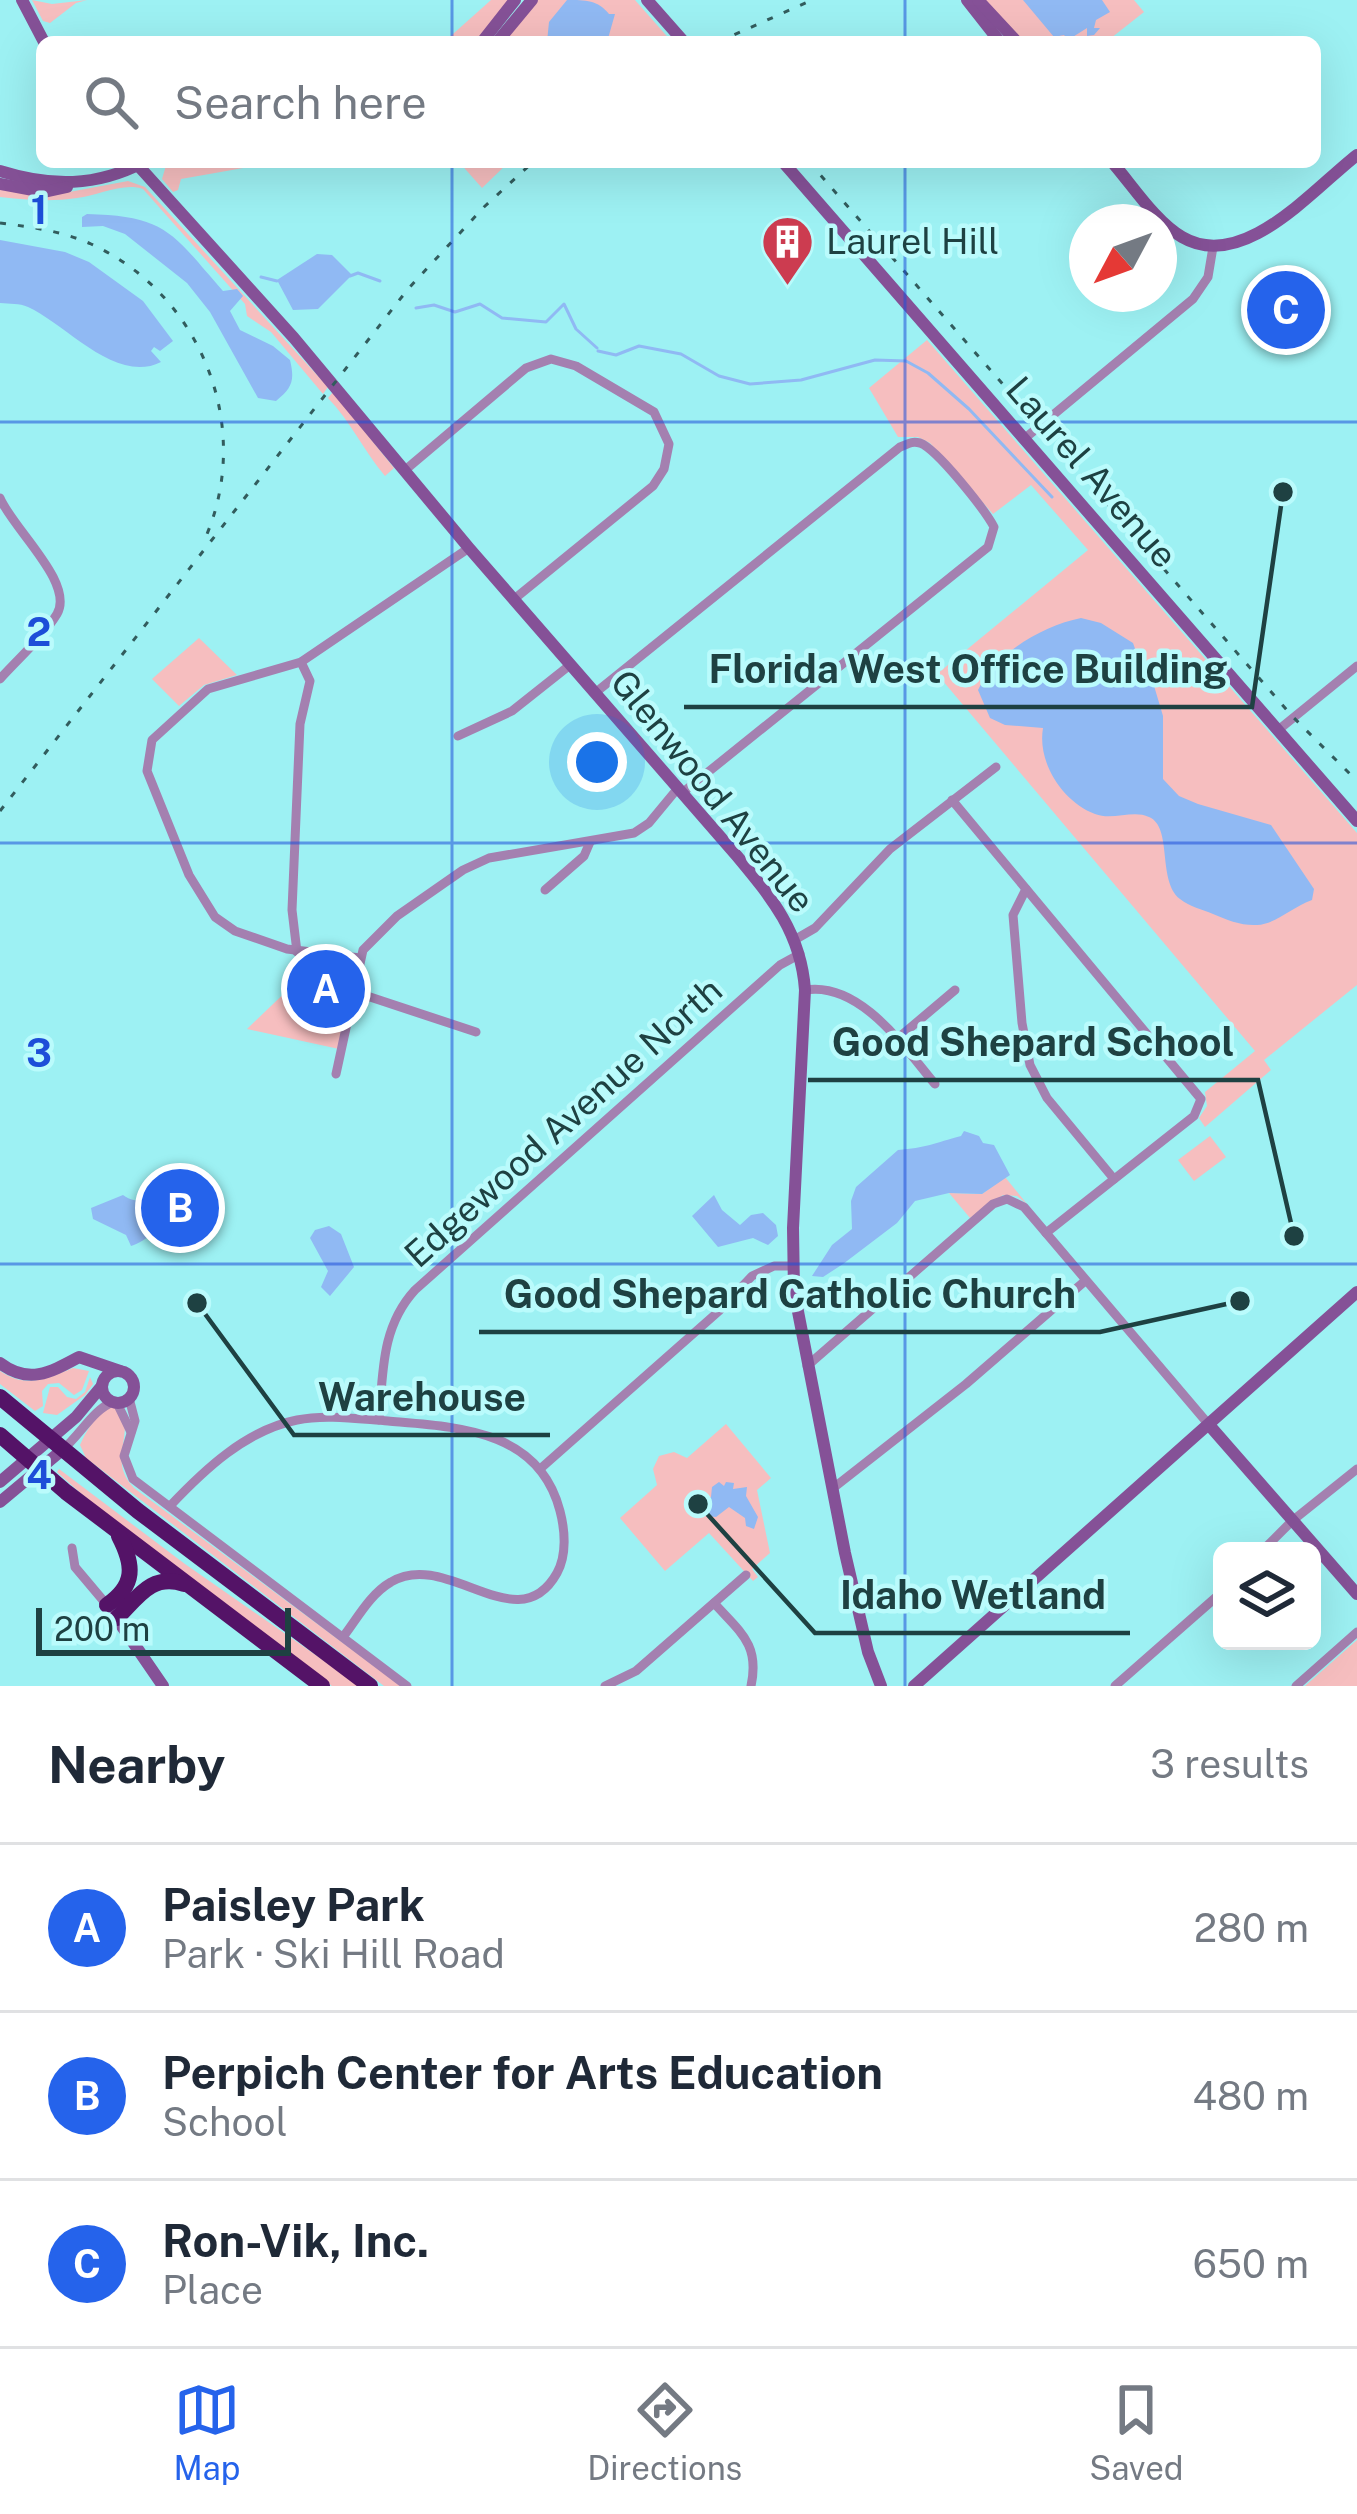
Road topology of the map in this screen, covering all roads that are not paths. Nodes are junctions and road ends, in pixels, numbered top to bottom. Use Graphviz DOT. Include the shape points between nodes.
graph roads {
  1 [pos="22,0"];
  2 [pos="514,0"];
  3 [pos="532,0"];
  4 [pos="647,0"];
  5 [pos="967,0"];
  6 [pos="978,0"];
  7 [pos="41,36"];
  8 [pos="487,36"];
  9 [pos="502,36"];
  10 [pos="679,36"];
  11 [pos="995,36"];
  12 [pos="1011,36"];
  13 [pos="1357,154"];
  14 [pos="129,168"];
  15 [pos="143,168"];
  16 [pos="788,168"];
  17 [pos="1117,168"];
  18 [pos="0,171"];
  19 [pos="0,184"];
  20 [pos="74,184"];
  21 [pos="1213,247"];
  22 [pos="1024,439"];
  23 [pos="404,471"];
  24 [pos="0,498"];
  25 [pos="469,548"];
  26 [pos="513,600"];
  27 [pos="301,662"];
  28 [pos="570,665"];
  29 [pos="1357,666"];
  30 [pos="0,679"];
  31 [pos="595,693"];
  32 [pos="1276,731"];
  33 [pos="458,736"];
  34 [pos="996,767"];
  35 [pos="680,791"];
  36 [pos="952,800"];
  37 [pos="1357,820"];
  38 [pos="590,842"];
  39 [pos="1026,889"];
  40 [pos="545,890"];
  41 [pos="798,946"];
  42 [pos="297,952"];
  43 [pos="360,958"];
  44 [pos="805,990"];
  45 [pos="956,990"];
  46 [pos="355,992"];
  47 [pos="476,1032"];
  48 [pos="897,1039"];
  49 [pos="336,1074"];
  50 [pos="935,1084"];
  51 [pos="1114,1179"];
  52 [pos="1046,1233"];
  53 [pos="792,1265"];
  54 [pos="1085,1281"];
  55 [pos="1357,1292"];
  56 [pos="71,1362"];
  57 [pos="0,1364"];
  58 [pos="807,1366"];
  59 [pos="120,1371"];
  60 [pos="102,1384"];
  61 [pos="0,1397"];
  62 [pos="120,1401"];
  63 [pos="379,1420"];
  64 [pos="1210,1426"];
  65 [pos="0,1435"];
  66 [pos="55,1446"];
  67 [pos="32,1464"];
  68 [pos="1357,1468"];
  69 [pos="540,1469"];
  70 [pos="0,1482"];
  71 [pos="832,1489"];
  72 [pos="0,1502"];
  73 [pos="170,1506"];
  74 [pos="1292,1521"];
  75 [pos="106,1522"];
  76 [pos="1271,1542"];
  77 [pos="72,1548"];
  78 [pos="746,1575"];
  79 [pos="193,1589"];
  80 [pos="1357,1594"];
  81 [pos="1213,1600"];
  82 [pos="714,1603"];
  83 [pos="112,1611"];
  84 [pos="1357,1632"];
  85 [pos="343,1637"];
  86 [pos="164,1686"];
  87 [pos="322,1686"];
  88 [pos="370,1686"];
  89 [pos="407,1686"];
  90 [pos="605,1686"];
  91 [pos="751,1686"];
  92 [pos="881,1686"];
  93 [pos="914,1686"];
  94 [pos="1114,1686"];
  95 [pos="1296,1686"];
  1 -- 7 [label="street"];
  2 -- 8 [label="street"];
  3 -- 9 [label="street"];
  4 -- 10 [label="street"];
  5 -- 11 [label="street"];
  6 -- 12 [label="street"];
  13 -- 21 [label="street" via="1255,237"];
  14 -- 20 [label="street"];
  15 -- 23 [label="street, Glenwood Avenue"];
  16 -- 22 [label="street, Laurel Avenue"];
  17 -- 21 [label="street" via="1171,228"];
  18 -- 20 [label="street"];
  19 -- 20 [label="street" via="44,192"];
  21 -- 22 [label="street" via="1208,277 1193,299"];
  22 -- 32 [label="street, Laurel Avenue"];
  23 -- 25 [label="street, Glenwood Avenue"];
  23 -- 26 [label="street" via="535,362 568,363 644,404 666,432 659,478"];
  24 -- 30 [label="street" via="62,600"];
  25 -- 26 [label="street, Glenwood Avenue"];
  25 -- 27 [label="street"];
  26 -- 28 [label="street, Glenwood Avenue"];
  27 -- 42 [label="street" via="310,681 300,724"];
  27 -- 42 [label="street" via="201,693 152,740 146,764 215,917"];
  28 -- 31 [label="street, Glenwood Avenue"];
  28 -- 33 [label="street" via="518,707"];
  29 -- 32 [label="street"];
  31 -- 35 [label="street, Glenwood Avenue"];
  31 -- 35 [label="street" via="900,447 923,445 962,486 994,527 988,547"];
  32 -- 37 [label="street, Laurel Avenue"];
  34 -- 36 [label="street, Edgewood Avenue North"];
  35 -- 38 [label="street" via="641,829"];
  35 -- 41 [label="street, Glenwood Avenue" via="769,894"];
  36 -- 39 [label="street"];
  36 -- 41 [label="street, Edgewood Avenue North" via="890,849"];
  38 -- 40 [label="street"];
  38 -- 43 [label="street" via="470,866 397,916"];
  39 -- 51 [label="street" via="1013,915 1030,1065"];
  39 -- 51 [label="street" via="1202,1099 1194,1116"];
  41 -- 44 [label="street, Glenwood Avenue"];
  41 -- 63 [label="street, Edgewood Avenue North" via="415,1290 387,1338"];
  42 -- 43 [label="street"];
  43 -- 46 [label="street"];
  44 -- 48 [label="street" via="845,996"];
  44 -- 53 [label="street, Glenwood Avenue"];
  45 -- 48 [label="street"];
  46 -- 47 [label="street"];
  46 -- 49 [label="street"];
  48 -- 50 [label="street"];
  51 -- 52 [label="street"];
  52 -- 54 [label="street"];
  52 -- 58 [label="street" via="1024,1208 1007,1199 993,1204"];
  53 -- 58 [label="street, Glenwood Avenue"];
  53 -- 69 [label="street" via="752,1276"];
  54 -- 64 [label="street"];
  54 -- 71 [label="street"];
  55 -- 64 [label="street"];
  56 -- 57 [label="street" via="34,1376"];
  56 -- 59 [label="street" via="88,1358"];
  56 -- 60 [label="street" via="94,1369"];
  58 -- 71 [label="street, Glenwood Avenue"];
  59 -- 60 [label="street"];
  59 -- 62 [label="street" via="132,1380"];
  60 -- 62 [label="street" via="104,1396"];
  60 -- 66 [label="street"];
  61 -- 66 [label="highway"];
  62 -- 66 [label="street"];
  62 -- 73 [label="street" via="131,1432 124,1456 130,1476"];
  63 -- 69 [label="street" via="491,1435"];
  63 -- 73 [label="street" via="308,1418 270,1428 234,1448"];
  64 -- 74 [label="street"];
  64 -- 93 [label="street"];
  65 -- 67 [label="highway"];
  66 -- 67 [label="street"];
  66 -- 88 [label="highway"];
  67 -- 70 [label="street"];
  67 -- 72 [label="street"];
  67 -- 75 [label="highway"];
  68 -- 74 [label="street"];
  69 -- 85 [label="street" via="564,1534 560,1567 543,1590 509,1600 437,1574 408,1575 377,1593"];
  71 -- 92 [label="street, Glenwood Avenue"];
  73 -- 85 [label="street"];
  74 -- 76 [label="street"];
  74 -- 80 [label="street"];
  75 -- 79 [label="highway"];
  75 -- 83 [label="highway" via="131,1568"];
  77 -- 83 [label="street" via="75,1567"];
  78 -- 82 [label="street"];
  79 -- 83 [label="highway" via="160,1580"];
  79 -- 87 [label="highway"];
  81 -- 94 [label="street"];
  82 -- 90 [label="street" via="636,1671"];
  82 -- 91 [label="street" via="750,1645"];
  83 -- 86 [label="street"];
  84 -- 95 [label="street"];
  85 -- 89 [label="street"];
}
